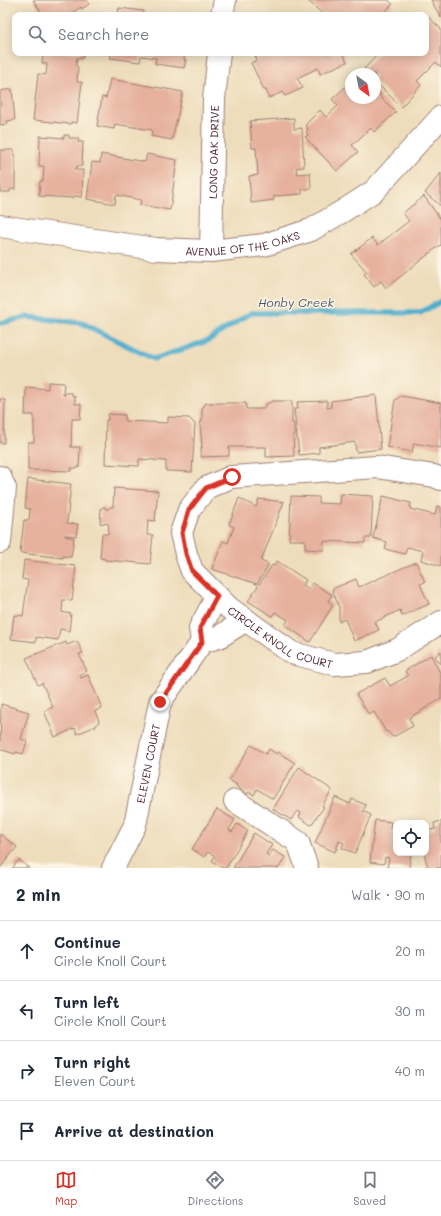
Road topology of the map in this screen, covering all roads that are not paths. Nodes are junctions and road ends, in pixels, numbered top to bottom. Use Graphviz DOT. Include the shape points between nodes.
graph roads {
  1 [pos="224,0"];
  2 [pos="222,12"];
  3 [pos="219,56"];
  4 [pos="441,117"];
  5 [pos="0,226"];
  6 [pos="211,251"];
  7 [pos="0,477"];
  8 [pos="441,479"];
  9 [pos="0,542"];
  10 [pos="217,596"];
  11 [pos="246,620"];
  12 [pos="441,622"];
  13 [pos="202,642"];
  14 [pos="235,801"];
  15 [pos="113,868"];
  16 [pos="307,868"];
  1 -- 2 [label="street"];
  3 -- 6 [label="street, LONG OAK DRIVE" via="214,99"];
  4 -- 6 [label="street, AVENUE OF THE OAKS" via="374,191 337,215 311,230 264,245"];
  5 -- 6 [label="street, AVENUE OF THE OAKS" via="156,249"];
  7 -- 9 [label="street" via="5,488"];
  8 -- 10 [label="street, CIRCLE KNOLL COURT" via="377,467 232,477 206,488 189,510 182,533 192,571"];
  10 -- 11 [label="street, CIRCLE KNOLL COURT"];
  10 -- 13 [label="street" via="200,628"];
  11 -- 12 [label="street, CIRCLE KNOLL COURT" via="292,653 334,664 367,662 397,650"];
  11 -- 13 [label="street" via="219,637"];
  13 -- 15 [label="street, ELEVEN COURT" via="160,702 135,825"];
  14 -- 16 [label="street" via="298,842"];
}
